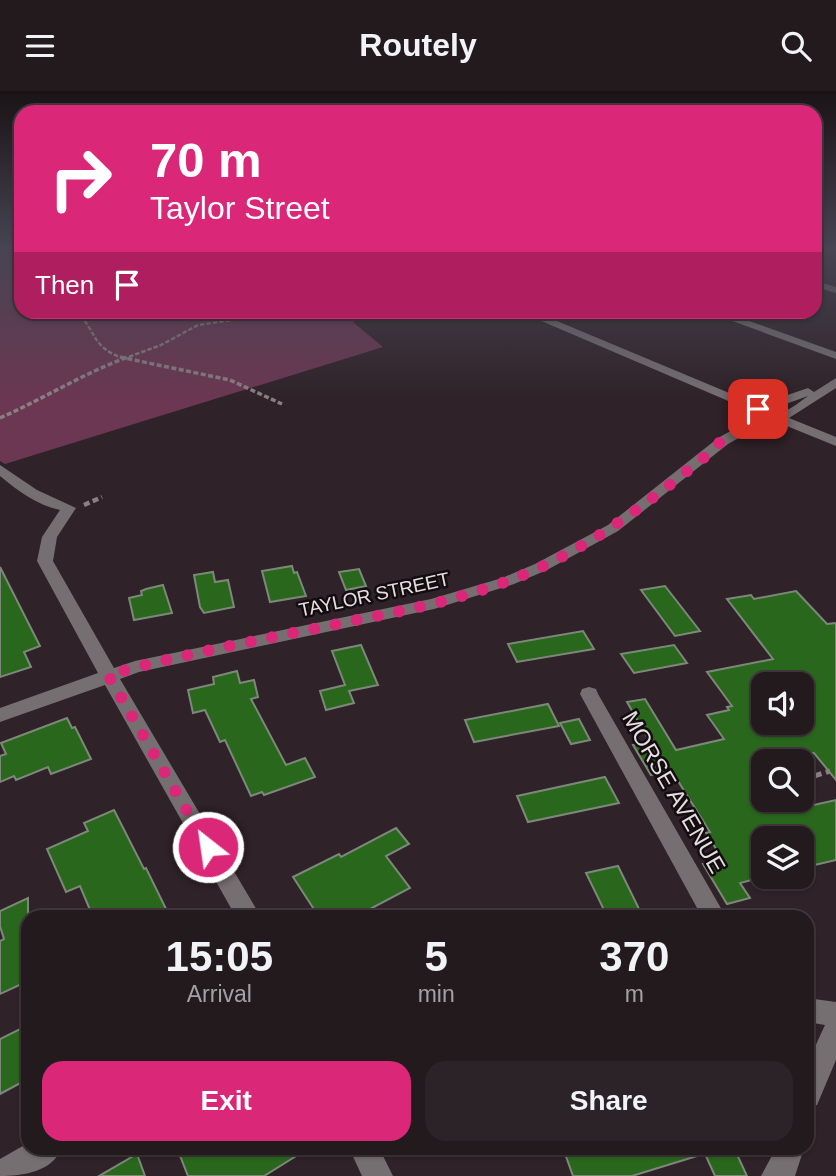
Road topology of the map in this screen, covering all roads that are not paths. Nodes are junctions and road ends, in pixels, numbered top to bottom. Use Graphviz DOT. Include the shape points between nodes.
graph roads {
  1 [pos="542,319"];
  2 [pos="732,319"];
  3 [pos="836,356"];
  4 [pos="836,381"];
  5 [pos="758,409"];
  6 [pos="778,417"];
  7 [pos="723,442"];
  8 [pos="836,442"];
  9 [pos="0,469"];
  10 [pos="108,675"];
  11 [pos="589,694"];
  12 [pos="0,715"];
  13 [pos="245,910"];
  14 [pos="710,910"];
  15 [pos="814,1011"];
  16 [pos="836,1014"];
  17 [pos="836,1030"];
  18 [pos="814,1076"];
  19 [pos="36,1155"];
  20 [pos="367,1155"];
  21 [pos="0,1175"];
  22 [pos="378,1176"];
  1 -- 5 [label="street"];
  2 -- 3 [label="street"];
  4 -- 5 [label="street, TAYLOR STREET"];
  4 -- 6 [label="street, TAYLOR STREET"];
  5 -- 6 [label="street"];
  5 -- 7 [label="street, TAYLOR STREET"];
  6 -- 7 [label="street, TAYLOR STREET"];
  6 -- 8 [label="street"];
  7 -- 10 [label="street, TAYLOR STREET" via="612,528 508,581 434,604"];
  9 -- 10 [label="street" via="28,491 69,508 50,536 43,558"];
  10 -- 12 [label="street, TAYLOR STREET"];
  10 -- 13 [label="street"];
  11 -- 14 [label="street, MORSE AVENUE"];
  15 -- 16 [label="street"];
  17 -- 18 [label="street"];
  19 -- 21 [label="street"];
  20 -- 22 [label="street"];
}
